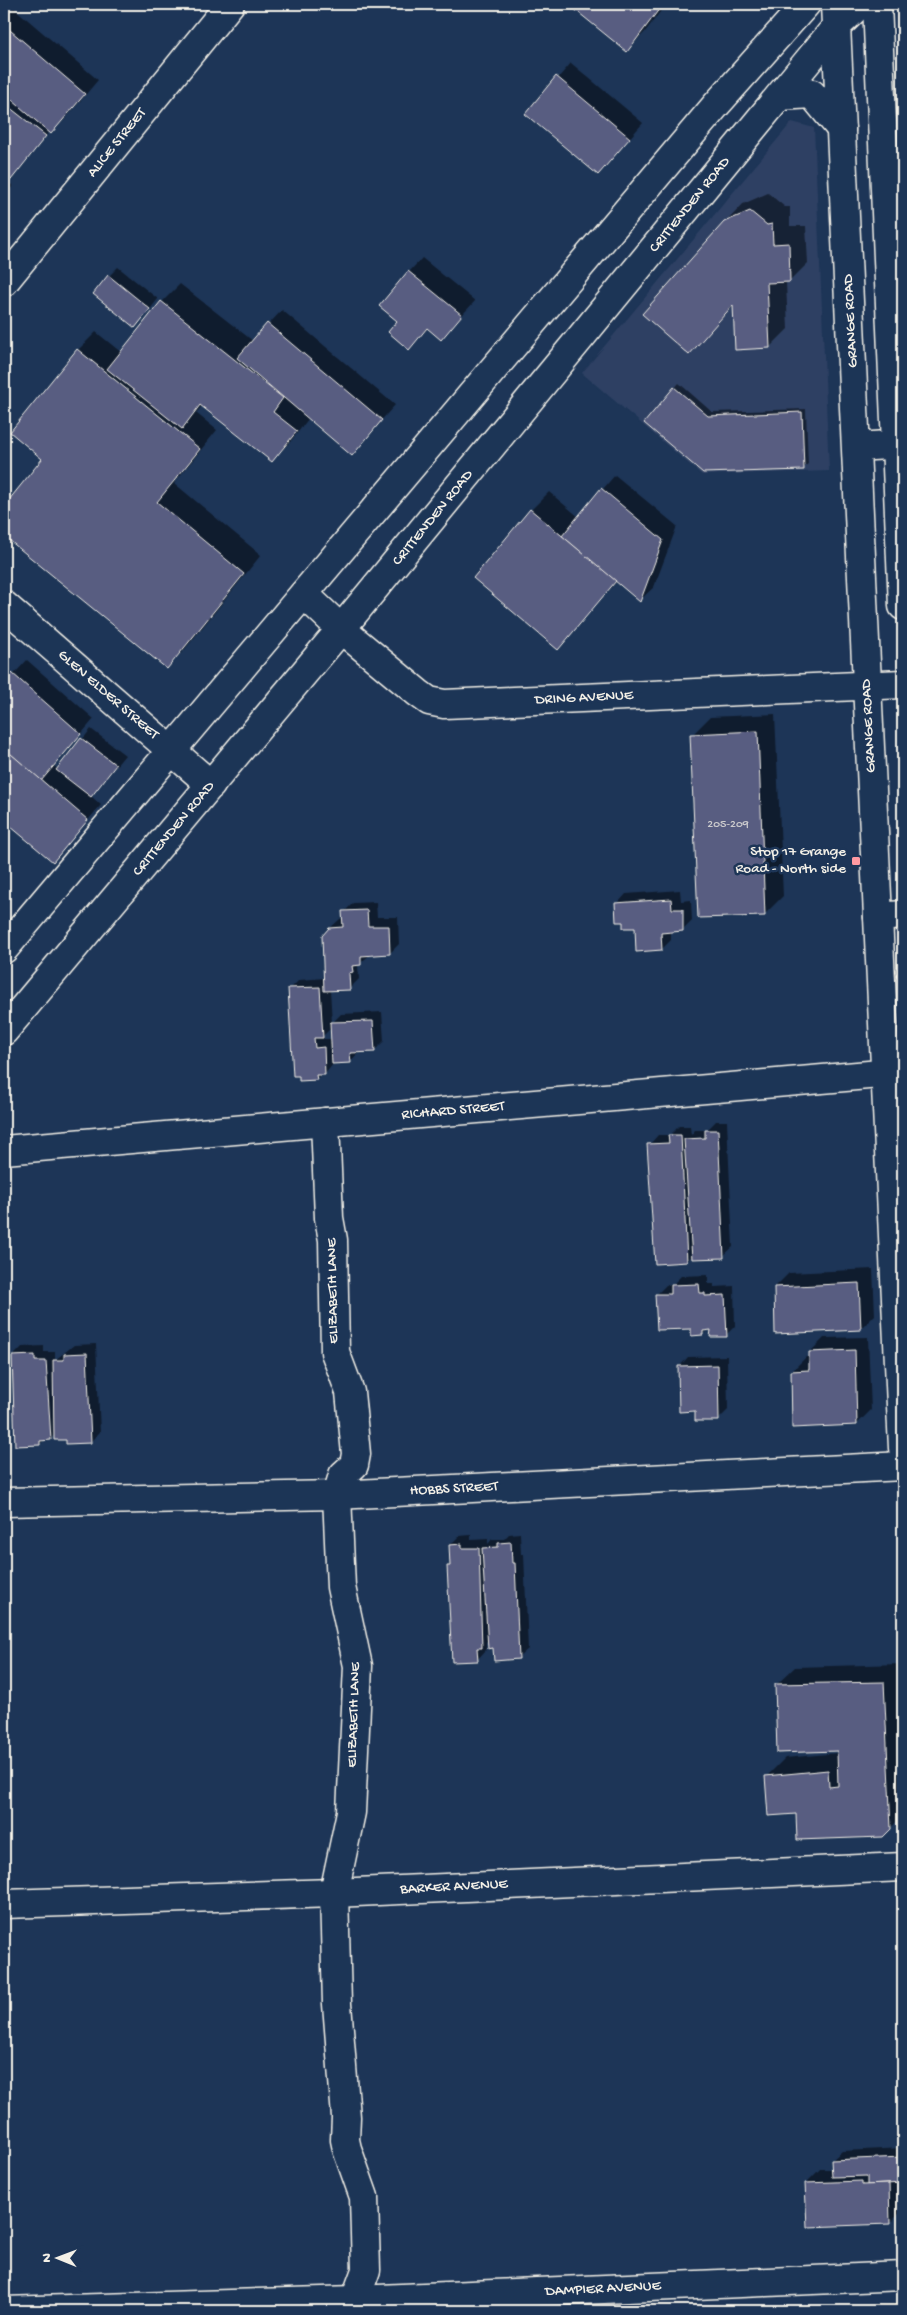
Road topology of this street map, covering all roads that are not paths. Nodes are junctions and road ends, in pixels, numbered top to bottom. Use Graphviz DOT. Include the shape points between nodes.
graph roads {
  1 [pos="230,4"];
  2 [pos="806,4"];
  3 [pos="860,4"];
  4 [pos="877,4"];
  5 [pos="836,15"];
  6 [pos="780,96"];
  7 [pos="841,129"];
  8 [pos="4,282"];
  9 [pos="899,445"];
  10 [pos="857,447"];
  11 [pos="304,594"];
  12 [pos="4,605"];
  13 [pos="903,606"];
  14 [pos="341,629"];
  15 [pos="903,684"];
  16 [pos="868,685"];
  17 [pos="172,751"];
  18 [pos="211,786"];
  19 [pos="891,916"];
  20 [pos="4,949"];
  21 [pos="4,1031"];
  22 [pos="895,1073"];
  23 [pos="325,1122"];
  24 [pos="4,1150"];
  25 [pos="902,1377"];
  26 [pos="903,1448"];
  27 [pos="903,1466"];
  28 [pos="336,1495"];
  29 [pos="4,1502"];
  30 [pos="903,1867"];
  31 [pos="334,1893"];
  32 [pos="4,1904"];
  33 [pos="903,2276"];
  34 [pos="355,2305"];
  35 [pos="4,2311"];
  1 -- 8 [label="street, ALICE STREET"];
  2 -- 11 [label="street" via="717,104"];
  3 -- 5 [label="street, CRITTENDEN ROAD"];
  4 -- 9 [label="street"];
  5 -- 6 [label="street, CRITTENDEN ROAD"];
  5 -- 7 [label="street, GRANGE ROAD"];
  6 -- 7 [label="street" via="812,94"];
  6 -- 14 [label="street, CRITTENDEN ROAD"];
  7 -- 10 [label="street, GRANGE ROAD"];
  9 -- 10 [label="street"];
  9 -- 13 [label="street"];
  10 -- 16 [label="street, GRANGE ROAD"];
  11 -- 14 [label="street, DRING AVENUE"];
  11 -- 17 [label="street"];
  12 -- 17 [label="street, GLEN ELDER STREET"];
  14 -- 16 [label="street, DRING AVENUE" via="418,693 429,701 444,704"];
  14 -- 18 [label="street, CRITTENDEN ROAD"];
  15 -- 16 [label="street, DRING AVENUE"];
  16 -- 19 [label="street, GRANGE ROAD"];
  17 -- 18 [label="street, GLEN ELDER STREET"];
  17 -- 20 [label="street"];
  18 -- 21 [label="street, CRITTENDEN ROAD"];
  19 -- 22 [label="street, GRANGE ROAD"];
  22 -- 23 [label="street, RICHARD STREET"];
  22 -- 25 [label="street, GRANGE ROAD"];
  23 -- 24 [label="street, RICHARD STREET"];
  23 -- 28 [label="street, ELIZABETH LANE" via="329,1218 333,1240 334,1352 350,1392 356,1454 354,1465 343,1475"];
  25 -- 26 [label="street, GRANGE ROAD"];
  27 -- 28 [label="street, HOBBS STREET"];
  28 -- 29 [label="street, HOBBS STREET"];
  28 -- 31 [label="street, ELIZABETH LANE" via="341,1587 358,1666 351,1812"];
  30 -- 31 [label="street, BARKER AVENUE"];
  31 -- 32 [label="street, BARKER AVENUE"];
  31 -- 34 [label="street, ELIZABETH LANE" via="345,2140 364,2197 366,2270"];
  33 -- 34 [label="street, DAMPIER AVENUE"];
  34 -- 35 [label="street, DAMPIER AVENUE"];
}
